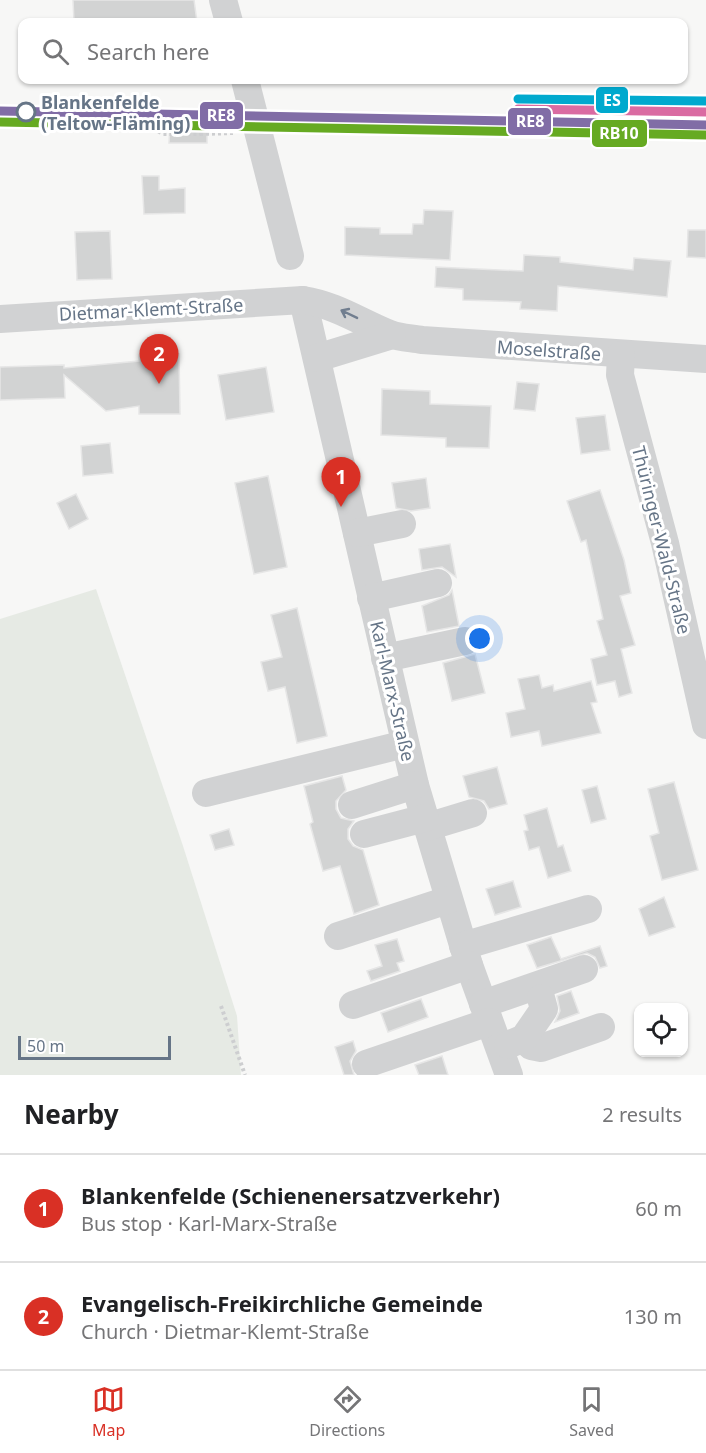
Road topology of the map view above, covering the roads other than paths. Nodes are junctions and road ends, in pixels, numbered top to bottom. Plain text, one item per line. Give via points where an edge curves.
1 (223, 0) edge
2 (228, 18) edge
3 (246, 84) edge
4 (290, 256) dead end
5 (303, 300) junction
6 (0, 319) edge
7 (392, 335) junction
8 (621, 355) junction
9 (317, 358) junction
10 (706, 359) edge
11 (402, 524) dead end
12 (357, 534) junction
13 (438, 583) dead end
14 (371, 598) junction
15 (465, 641) dead end
16 (386, 658) junction
17 (699, 663) edge
18 (706, 725) edge
19 (405, 744) junction
20 (415, 785) junction
21 (206, 793) dead end
22 (352, 805) dead end
23 (473, 813) dead end
24 (426, 822) junction
25 (364, 834) dead end
26 (448, 900) junction
27 (588, 909) dead end
28 (338, 936) dead end
29 (466, 955) junction
30 (584, 969) dead end
31 (541, 999) dead end
32 (353, 1005) dead end
33 (486, 1013) junction
34 (601, 1027) dead end
35 (510, 1054) edge
36 (366, 1064) dead end

1 - 2 street
3 - 4 street
5 - 6 street, Dietmar-Klemt-Straße
7 -> 5 street, Moselstraße via 325,303
5 - 9 street, Karl-Marx-Straße
7 - 8 street, Moselstraße
7 - 9 street, Moselstraße
8 - 10 street, Moselstraße
8 - 17 street, Thüringer-Wald-Straße via 620,375
9 - 12 street, Karl-Marx-Straße
11 - 12 street
12 - 14 street, Karl-Marx-Straße
13 - 14 street
14 - 16 street, Karl-Marx-Straße
15 - 16 street
16 - 19 street, Karl-Marx-Straße
17 - 18 street, Thüringer-Wald-Straße
19 - 20 street, Karl-Marx-Straße
19 - 21 street
20 - 22 street
20 - 24 street, Karl-Marx-Straße
23 - 24 street
24 - 25 street
24 - 26 street, Karl-Marx-Straße
26 - 28 street
26 - 29 street, Karl-Marx-Straße
27 - 29 street
29 - 32 street
29 - 33 street, Karl-Marx-Straße
30 - 33 street
31 - 35 street via 544,1009
33 - 35 street, Karl-Marx-Straße
33 - 36 street
34 - 35 street

